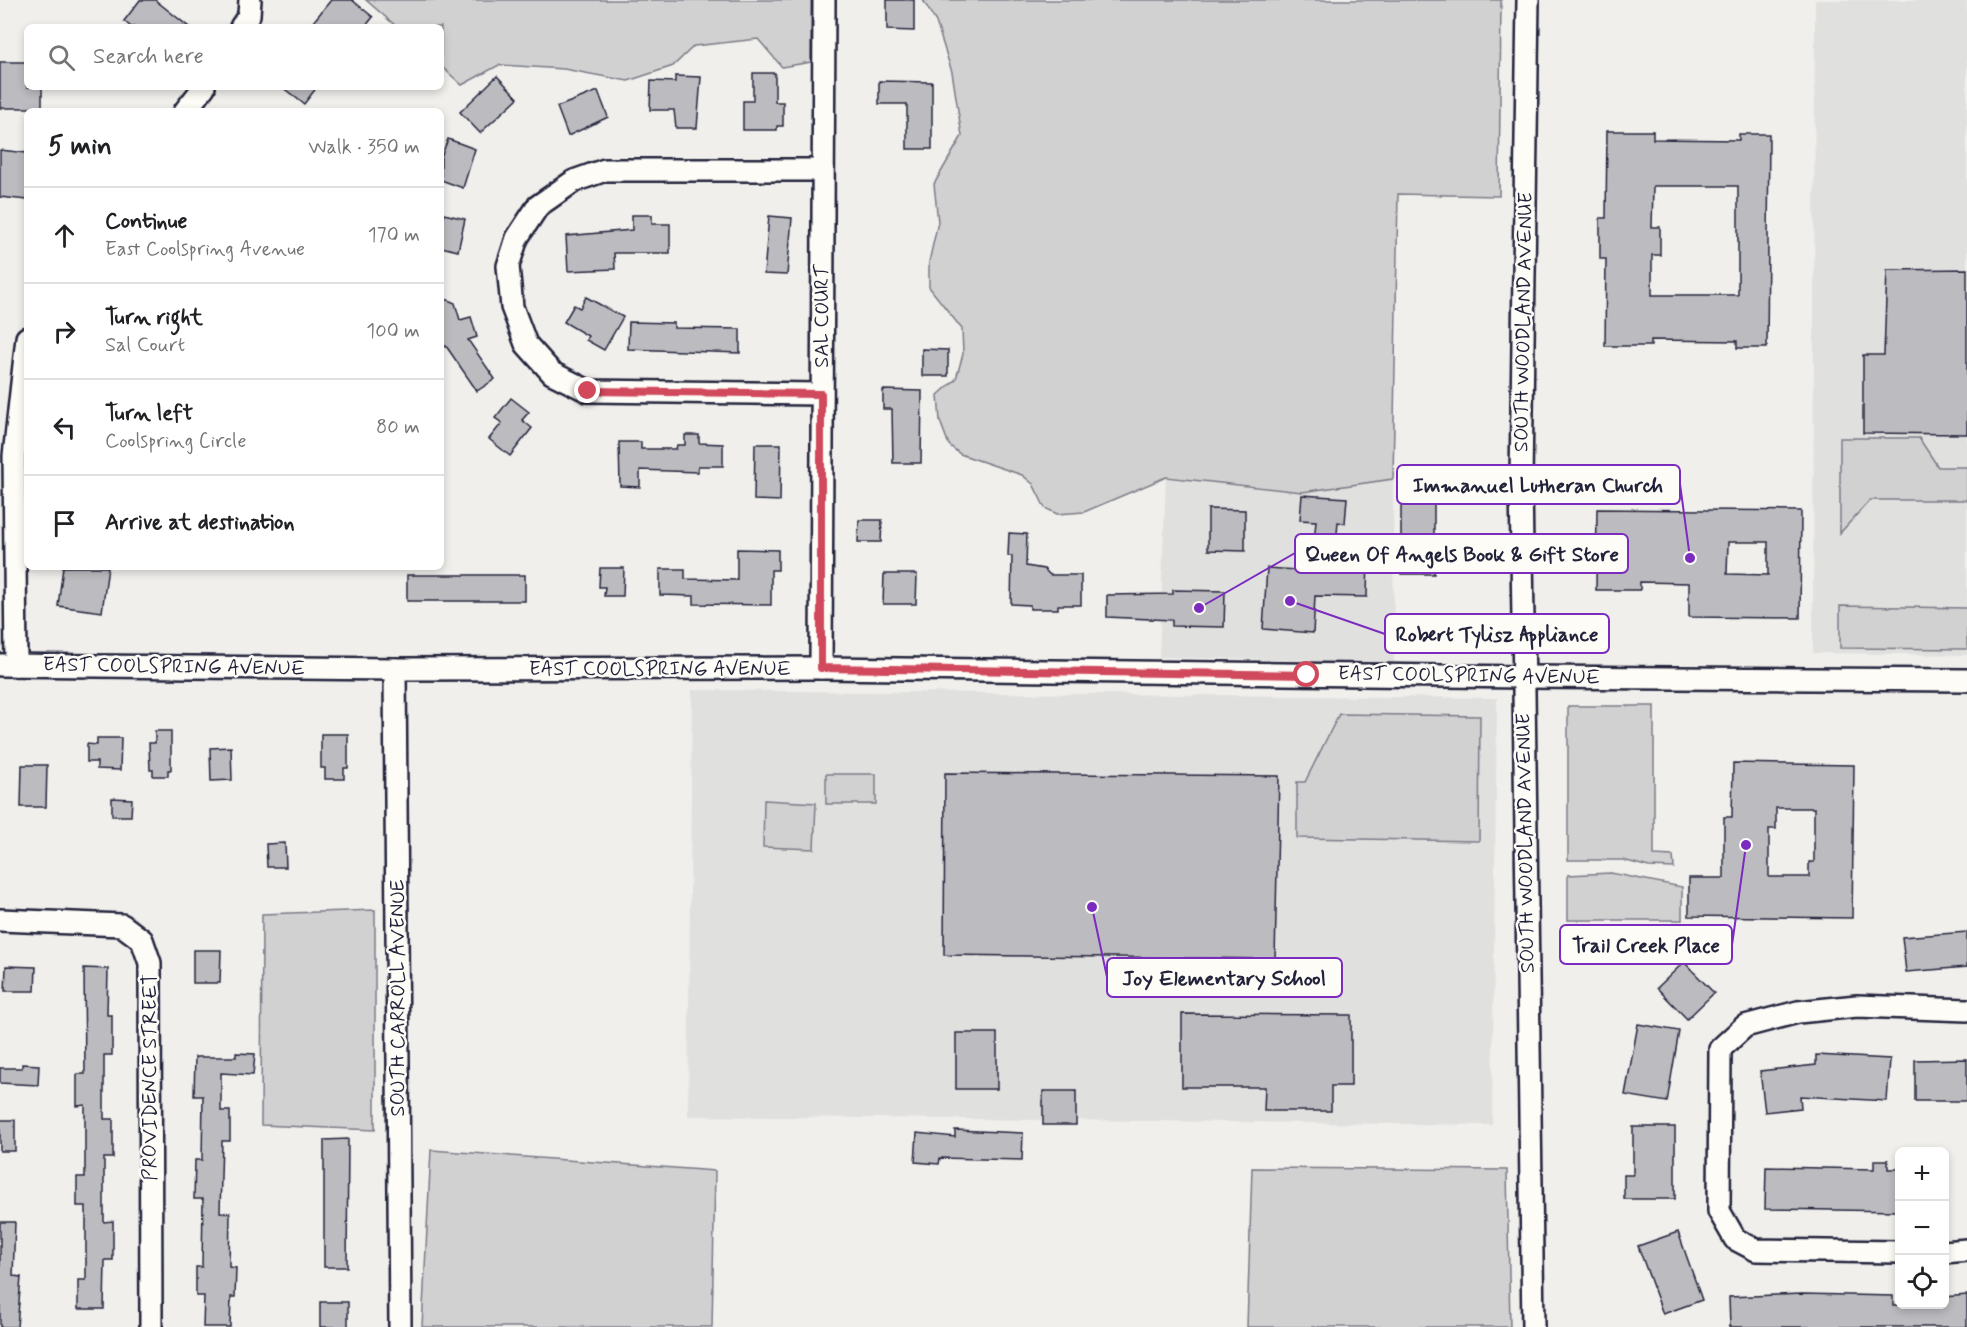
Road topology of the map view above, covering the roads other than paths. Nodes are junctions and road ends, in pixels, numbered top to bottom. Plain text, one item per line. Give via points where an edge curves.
1 (250, 0) edge
2 (824, 0) edge
3 (1528, 0) edge
4 (244, 24) edge
5 (202, 90) edge
6 (187, 108) edge
7 (822, 170) junction
8 (24, 365) edge
9 (821, 394) junction
10 (8, 665) edge
11 (821, 668) junction
12 (395, 669) junction
13 (1524, 677) junction
14 (1967, 680) edge
15 (0, 920) edge
16 (1967, 1010) edge
17 (1967, 1250) edge
18 (1895, 1252) edge
19 (1949, 1252) edge
20 (151, 1327) edge
21 (400, 1327) edge
22 (1533, 1327) edge

1 - 4 street
2 - 7 street, SAL COURT
3 - 13 street, SOUTH WOODLAND AVENUE via 1521,480
5 - 6 street
7 - 9 street, SAL COURT
7 - 9 street via 605,170 574,181 538,206 517,238 508,266 512,307 526,344 552,373 588,391
8 - 10 street via 14,456
9 - 11 street, SAL COURT
10 - 12 street, EAST COOLSPRING AVENUE
11 - 12 street, EAST COOLSPRING AVENUE
11 - 13 street, EAST COOLSPRING AVENUE
12 - 21 street, SOUTH CARROLL AVENUE
13 - 14 street, EAST COOLSPRING AVENUE
13 - 22 street, SOUTH WOODLAND AVENUE
15 - 20 street, PROVIDENCE STREET via 122,925 142,940 150,963
16 - 18 street via 1857,1005 1798,1012 1745,1026 1720,1049 1719,1211 1735,1239 1756,1250
17 - 19 street

